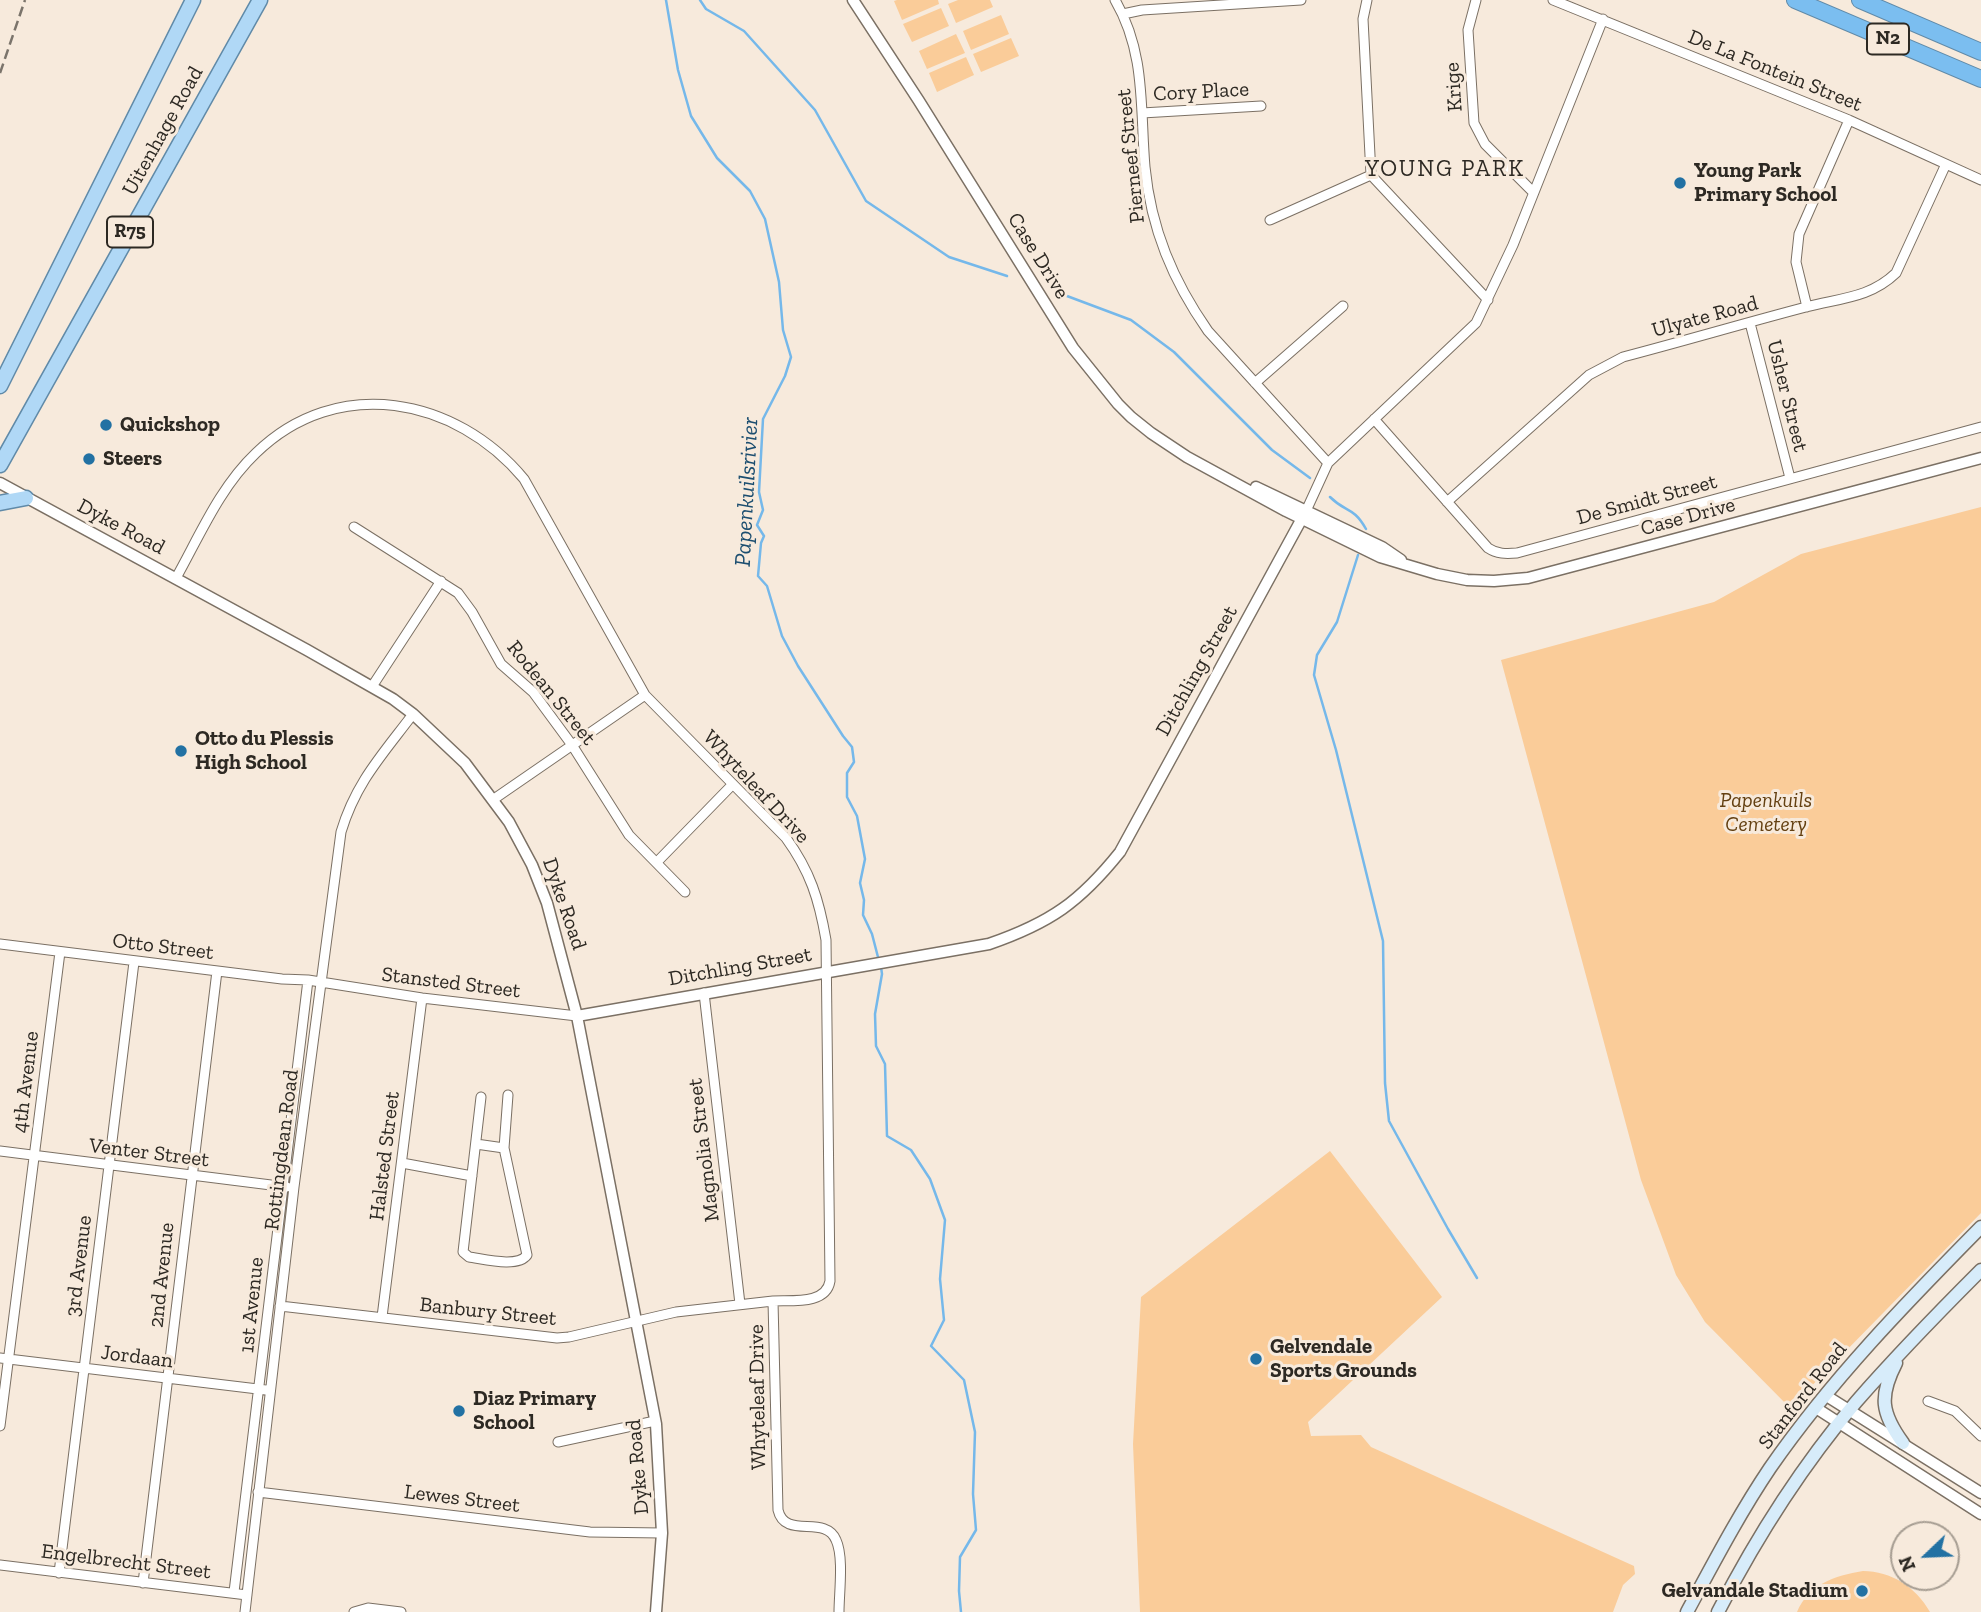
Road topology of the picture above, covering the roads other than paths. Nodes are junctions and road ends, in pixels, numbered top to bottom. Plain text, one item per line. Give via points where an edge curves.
1 (192, 0) edge
2 (260, 0) edge
3 (1115, 0) edge
4 (1301, 0) edge
5 (1367, 0) edge
6 (1476, 0) edge
7 (1553, 0) edge
8 (1795, 0) edge
9 (1860, 0) edge
10 (855, 1) edge
11 (1123, 14) junction
12 (1603, 19) junction
13 (1981, 52) edge
14 (1981, 79) edge
15 (1261, 106) dead end
16 (1142, 113) junction
17 (1849, 120) junction
18 (1946, 164) junction
19 (1371, 175) junction
20 (1981, 180) edge
21 (1533, 192) junction
22 (1270, 220) dead end
23 (1488, 300) junction
24 (1343, 306) dead end
25 (1807, 307) junction
26 (1750, 323) junction
27 (1255, 383) junction
28 (0, 386) edge
29 (1374, 419) junction
30 (1981, 427) edge
31 (1981, 458) edge
32 (1328, 463) junction
33 (0, 465) edge
34 (1790, 478) junction
35 (0, 483) edge
36 (26, 498) junction
37 (1447, 502) junction
38 (0, 503) edge
39 (1304, 515) junction
40 (354, 527) dead end
41 (176, 579) junction
42 (441, 582) junction
43 (373, 685) junction
44 (645, 695) junction
45 (413, 713) junction
46 (572, 745) junction
47 (733, 785) junction
48 (494, 799) junction
49 (657, 862) junction
50 (685, 892) dead end
51 (0, 944) edge
52 (60, 952) junction
53 (134, 962) junction
54 (217, 971) junction
55 (827, 971) junction
56 (308, 980) junction
57 (322, 983) junction
58 (704, 993) junction
59 (422, 998) junction
60 (577, 1016) junction
61 (508, 1095) dead end
62 (481, 1097) dead end
63 (476, 1144) junction
64 (504, 1148) junction
65 (0, 1152) edge
66 (34, 1155) junction
67 (402, 1163) junction
68 (108, 1166) junction
69 (190, 1176) junction
70 (472, 1176) junction
71 (283, 1186) junction
72 (294, 1187) junction
73 (1981, 1227) edge
74 (1981, 1270) edge
75 (773, 1301) junction
76 (740, 1304) junction
77 (280, 1306) junction
78 (383, 1317) junction
79 (635, 1322) junction
80 (1905, 1347) junction
81 (4, 1358) edge
82 (85, 1368) junction
83 (168, 1378) junction
84 (265, 1389) junction
85 (1825, 1395) junction
86 (1928, 1401) dead end
87 (1815, 1408) junction
88 (1849, 1411) junction
89 (655, 1422) junction
90 (1839, 1423) junction
91 (0, 1426) edge
92 (1981, 1436) edge
93 (558, 1442) dead end
94 (1903, 1443) junction
95 (258, 1492) junction
96 (1981, 1493) edge
97 (1981, 1514) edge
98 (662, 1533) junction
99 (0, 1565) edge
100 (59, 1573) junction
101 (143, 1583) junction
102 (234, 1592) junction
103 (247, 1595) junction
104 (245, 1612) edge
105 (354, 1612) edge
106 (401, 1612) edge
107 (656, 1612) edge
108 (839, 1612) edge
109 (1687, 1612) edge
110 (1718, 1612) edge

1 - 28 main road, Uitenhage Road / R75
2 - 33 main road, Uitenhage Road / R75
3 - 11 street, Pierneef Street
4 - 11 street
5 - 19 street via 1363,19
6 - 21 street, Krige via 1468,30 1474,123 1485,144
7 - 12 street, De La Fontein Street
8 - 14 highway, N2
9 - 13 highway, N2
10 - 39 street, Case Drive via 1054,317 1118,404 1187,457
11 - 16 street, Pierneef Street via 1138,56
12 - 17 street, De La Fontein Street
12 - 21 street, Ditchling Street
15 - 16 street, Cory Place
16 - 27 street, Pierneef Street via 1145,167 1158,239 1193,310
17 - 18 street, De La Fontein Street
17 - 25 street via 1799,234 1796,262
18 - 20 street, De La Fontein Street
18 - 25 street, Ulyate Road via 1896,273 1877,289
19 - 22 street
19 - 23 street
21 - 23 street, Ditchling Street
23 - 29 street, Ditchling Street via 1476,323
24 - 27 street
25 - 26 street, Ulyate Road
26 - 34 street, Usher Street
26 - 37 street, Ulyate Road via 1623,358 1596,370
27 - 32 street, Pierneef Street
29 - 32 street, Ditchling Street
29 - 37 street, De Smidt Street
30 - 34 street, De Smidt Street
31 - 39 street, Case Drive via 1544,576 1508,580 1437,574 1380,557
32 - 39 street, Ditchling Street
34 - 37 street, De Smidt Street via 1517,553 1488,548
35 - 36 street, Dyke Road
36 - 38 main road
36 - 41 street, Dyke Road
39 - 55 street, Ditchling Street via 1120,852 1089,889 1054,917 1011,937
40 - 42 street, Rodean Street
41 - 43 street, Dyke Road
41 - 44 street, Whyteleaf Drive via 230,483 255,453 284,430 320,412 344,407 414,409 449,420 482,438 524,479
42 - 43 street
42 - 46 street, Rodean Street via 466,602 501,664 533,692
43 - 45 street, Dyke Road
44 - 46 street
44 - 47 street, Whyteleaf Drive
45 - 48 street, Dyke Road via 465,762
45 - 57 street, Rottingdean Road via 363,780 348,810 339,845
46 - 48 street
46 - 49 street, Rodean Street via 629,835
47 - 49 street
47 - 55 street, Whyteleaf Drive via 786,838 806,871 820,906
48 - 60 street, Dyke Road via 521,844 547,904
49 - 50 street, Rodean Street
51 - 52 street, Otto Street
52 - 53 street, Otto Street
52 - 66 street, 4th Avenue
53 - 54 street, Otto Street
53 - 68 street, 3rd Avenue
54 - 56 street, Otto Street
54 - 69 street, 2nd Avenue
55 - 58 street, Ditchling Street
55 - 75 street, Whyteleaf Drive via 830,1286 817,1298
56 - 57 street, Otto Street
56 - 71 street, 1st Avenue
57 - 59 street, Stansted Street
57 - 72 street, Rottingdean Road
58 - 60 street, Ditchling Street
58 - 76 street, Magnolia Street
59 - 60 street, Stansted Street
59 - 67 street, Halsted Street
60 - 79 street, Dyke Road
61 - 64 street
62 - 63 street
63 - 64 street
63 - 70 street
64 - 70 street via 526,1251 524,1260 517,1263 464,1254
65 - 66 street, Venter Street
66 - 68 street, Venter Street
66 - 81 street, 4th Avenue
67 - 70 street
67 - 78 street, Halsted Street
68 - 69 street, Venter Street
68 - 82 street, 3rd Avenue
69 - 71 street, Venter Street
69 - 83 street, 2nd Avenue
71 - 72 street, Venter Street
71 - 84 street, 1st Avenue
72 - 77 street, Rottingdean Road
73 - 85 main road, Stanford Road
74 - 80 main road
75 - 76 street, Banbury Street
75 - 108 street, Whyteleaf Drive via 779,1516 788,1525 824,1528 833,1535 839,1550
76 - 79 street, Banbury Street
77 - 78 street, Banbury Street
77 - 84 street, Rottingdean Road
78 - 79 street, Banbury Street via 545,1338
79 - 89 street, Dyke Road
80 - 88 main road
80 - 94 main road via 1884,1398 1888,1421
81 - 82 street, Jordaan
81 - 91 street, 4th Avenue
82 - 83 street, Jordaan
82 - 100 street, 3rd Avenue
83 - 84 street, Jordaan
83 - 101 street, 2nd Avenue
84 - 95 street, Rottingdean Road
84 - 102 street, 1st Avenue
85 - 87 main road, Stanford Road
85 - 88 street
86 - 92 street via 1955,1411
87 - 90 street
87 - 109 main road, Stanford Road via 1760,1483
88 - 90 main road
88 - 94 street
89 - 93 street
89 - 98 street, Dyke Road
90 - 97 street
90 - 110 main road via 1756,1542
94 - 96 street
95 - 98 street, Lewes Street via 590,1532
95 - 103 street, Rottingdean Road
98 - 107 street, Dyke Road
99 - 100 street, Engelbrecht Street
100 - 101 street, Engelbrecht Street
101 - 102 street, Engelbrecht Street
102 - 103 street, Engelbrecht Street
103 - 104 street, Rottingdean Road
105 - 106 street via 368,1608

